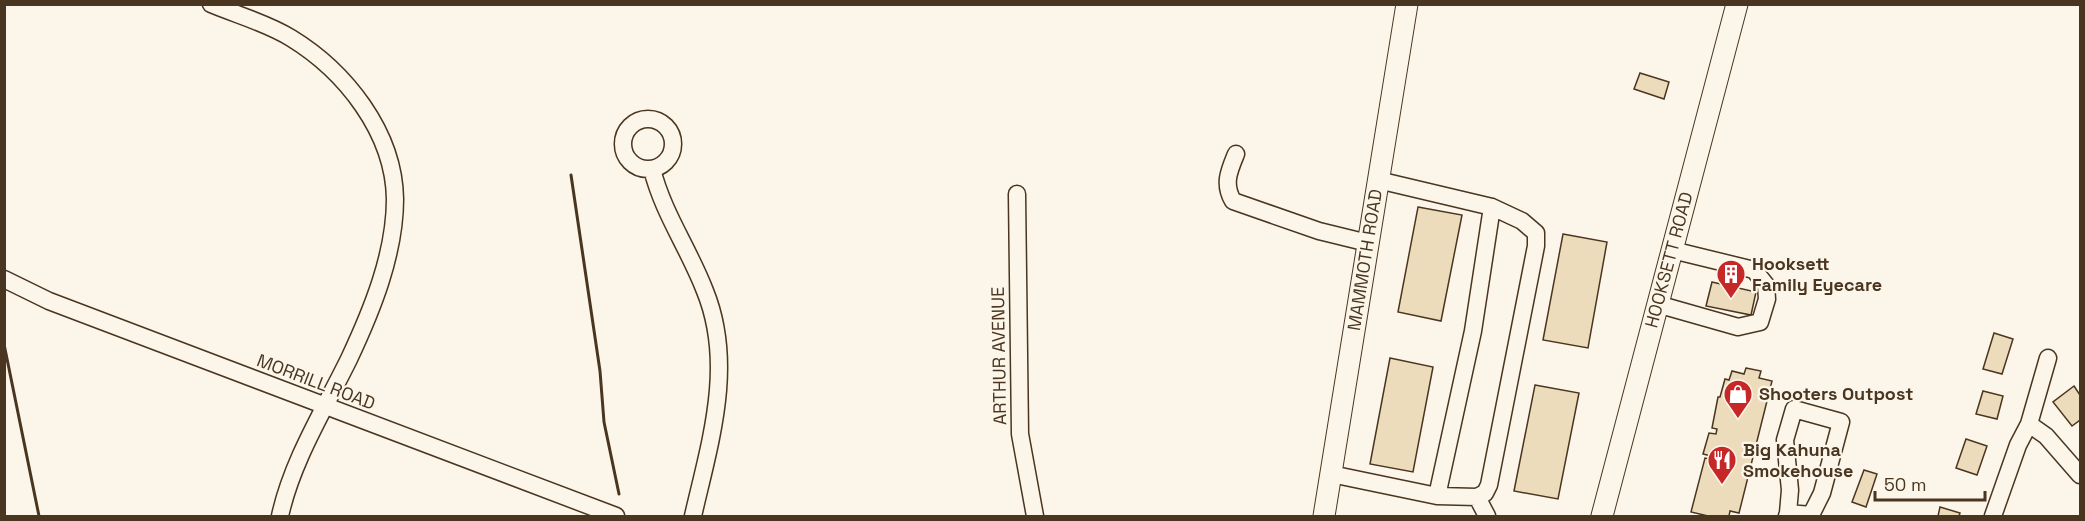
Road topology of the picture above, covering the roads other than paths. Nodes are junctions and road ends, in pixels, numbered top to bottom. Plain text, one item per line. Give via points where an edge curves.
1 (212, 4) edge
2 (1407, 4) edge
3 (1737, 4) edge
4 (1236, 154) dead end
5 (652, 169) dead end
6 (1378, 180) junction
7 (1017, 194) dead end
8 (1492, 207) junction
9 (1368, 243) junction
10 (1671, 250) junction
11 (4, 279) edge
12 (1657, 304) junction
13 (2048, 358) dead end
14 (324, 405) junction
15 (2029, 424) junction
16 (1331, 474) junction
17 (2080, 475) edge
18 (1437, 496) junction
19 (1477, 497) junction
20 (1787, 515) edge
21 (280, 516) edge
22 (616, 516) edge
23 (693, 516) edge
24 (1035, 516) edge
25 (1324, 516) edge
26 (1487, 516) edge
27 (1602, 516) edge
28 (1993, 516) edge

1 - 14 street via 288,36 341,77 378,133 389,164 395,197 393,231 385,264 349,358
2 - 6 main road, MAMMOTH ROAD
3 - 10 main road, HOOKSETT ROAD
4 - 9 street via 1227,182 1233,201 1319,231
5 - 23 street via 664,209 705,291 721,356 711,439
6 - 8 street
6 - 9 main road, MAMMOTH ROAD
7 - 24 street, ARTHUR AVENUE via 1020,434
8 - 18 street via 1473,331
8 - 19 street via 1522,221 1536,233 1536,246 1489,485
9 - 16 main road, MAMMOTH ROAD
10 - 12 main road, HOOKSETT ROAD
10 - 12 street via 1754,270 1766,285 1767,299 1760,322 1738,327
11 - 14 street, MORRILL ROAD via 49,301
12 - 27 main road, HOOKSETT ROAD
13 - 15 street
14 - 21 street
14 - 22 street, MORRILL ROAD
15 - 17 street via 2046,436
15 - 28 street
16 - 18 street
16 - 25 main road, MAMMOTH ROAD
18 - 19 street
19 - 26 street
20 - 20 street via 1790,490 1785,440 1794,409 1841,422 1822,494 1811,515

